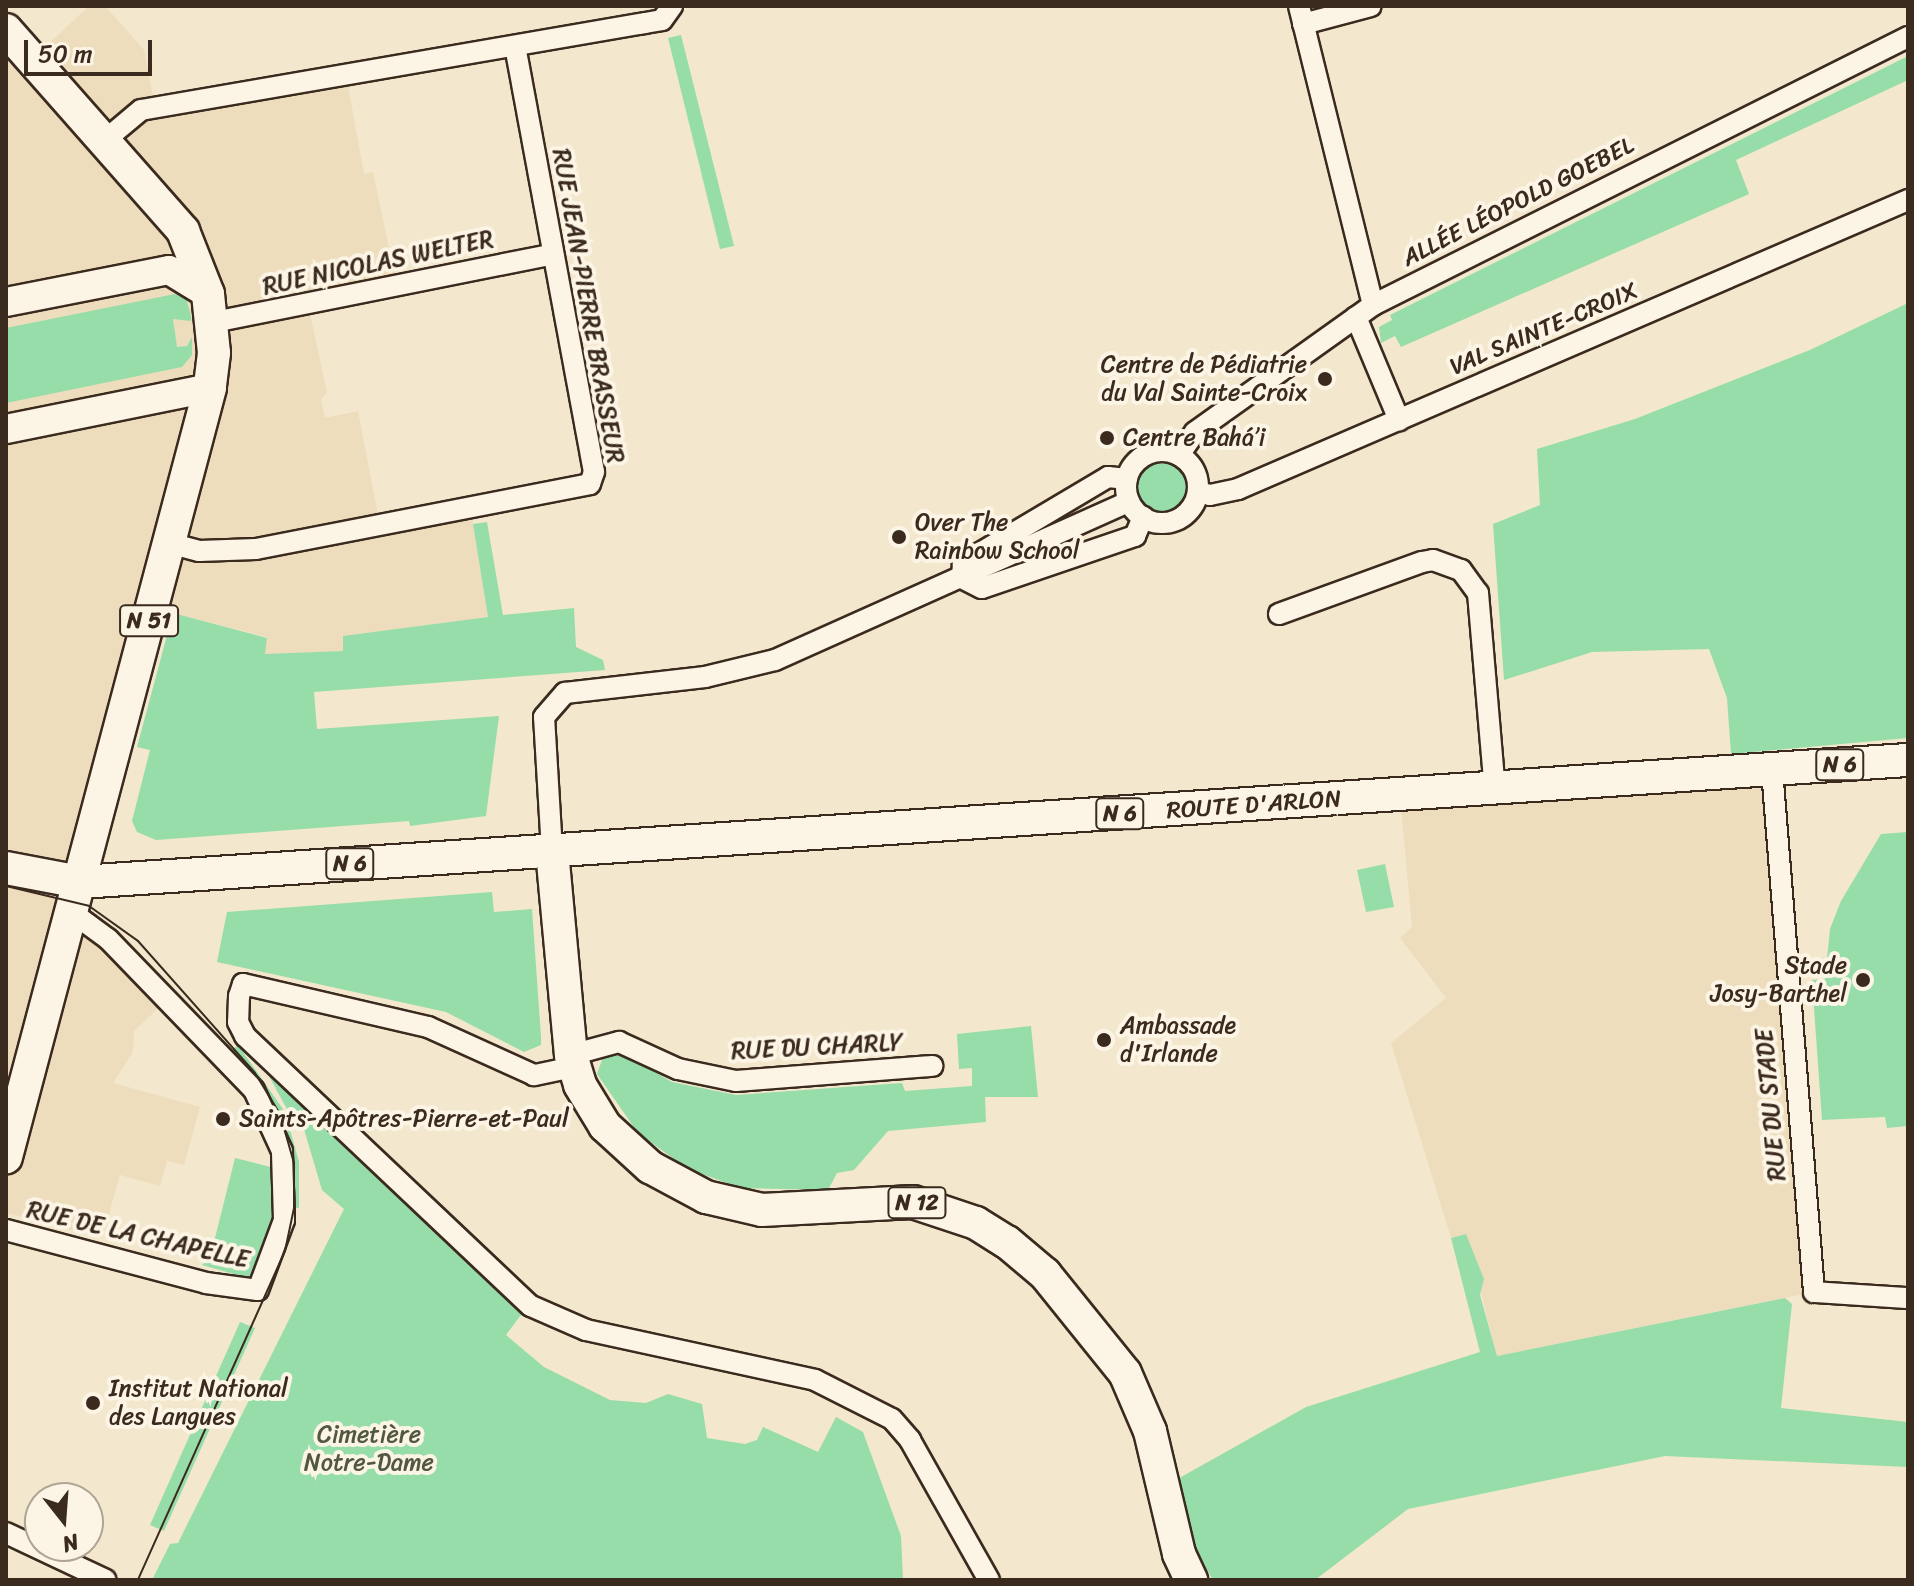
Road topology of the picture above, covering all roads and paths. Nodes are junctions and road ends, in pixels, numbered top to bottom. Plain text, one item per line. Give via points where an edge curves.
1 (1371, 6) edge
2 (670, 10) edge
3 (1301, 15) edge
4 (6, 30) edge
5 (1908, 37) edge
6 (515, 46) junction
7 (104, 141) junction
8 (1908, 200) edge
9 (553, 254) junction
10 (6, 302) edge
11 (211, 308) junction
12 (1364, 311) junction
13 (210, 388) junction
14 (1399, 420) junction
15 (6, 429) edge
16 (1179, 455) junction
17 (1127, 479) junction
18 (1198, 492) junction
19 (1136, 510) junction
20 (169, 543) junction
21 (962, 578) junction
22 (1279, 614) dead end
23 (1908, 760) edge
24 (1772, 770) junction
25 (1495, 790) junction
26 (552, 851) junction
27 (6, 868) edge
28 (75, 897) junction
29 (572, 1061) junction
30 (932, 1066) dead end
31 (6, 1157) edge
32 (9, 1231) edge
33 (1908, 1298) edge
34 (6, 1533) edge
35 (106, 1580) edge
36 (989, 1580) edge
37 (1191, 1580) edge

1 - 3 street
2 - 6 street
3 - 12 street
4 - 7 main road, N 51
5 - 12 street, ALLÉE LÉOPOLD GOEBEL
6 - 7 street via 141,110
6 - 9 street, RUE JEAN-PIERRE BRASSEUR
7 - 11 main road, N 51 via 183,231
8 - 14 street, VAL SAINTE-CROIX
9 - 11 street, RUE NICOLAS WELTER
9 - 20 street, RUE JEAN-PIERRE BRASSEUR via 594,472 590,484 256,549 199,551
10 - 11 main road via 169,270
11 - 13 main road, N 51
12 - 14 street
12 - 16 street, ALLÉE LÉOPOLD GOEBEL via 1195,432
13 - 15 main road
13 - 20 main road, N 51
14 - 18 street, VAL SAINTE-CROIX via 1226,494
16 - 17 street via 1153,452 1132,467
16 - 18 street via 1194,471
17 - 19 street
17 - 21 street via 1108,477 963,563
18 - 19 street via 1183,516 1170,522
19 - 21 street
19 - 21 street via 1135,536 982,588
20 - 28 main road, N 51
21 - 26 street via 764,663 705,677 580,688 558,697 544,717
22 - 25 street via 1422,562 1433,560 1461,570 1478,593
23 - 24 main road, ROUTE D'ARLON / N 6
24 - 25 main road, ROUTE D'ARLON / N 6
24 - 33 street, RUE DU STADE via 1814,1292
25 - 26 main road, ROUTE D'ARLON / N 6
26 - 28 main road, N 6
26 - 29 main road, N 12
27 - 28 main road, N 6 via 42,875
28 - 31 main road, N 51
28 - 32 street, RUE DE LA CHAPELLE via 108,939 254,1090 282,1151 286,1203 280,1237 258,1290 206,1283
29 - 30 street, RUE DU CHARLY via 619,1042 678,1069 736,1081
29 - 36 street, RUE DU CHARLY via 548,1074 522,1073 428,1027 243,984 237,1013 245,1036 531,1306 586,1330 815,1380 892,1419 910,1440
29 - 37 main road, N 12 via 605,1126 678,1185 738,1206 795,1211 890,1200 938,1208 976,1223 1045,1274 1125,1373 1150,1431 1179,1554
34 - 35 street

